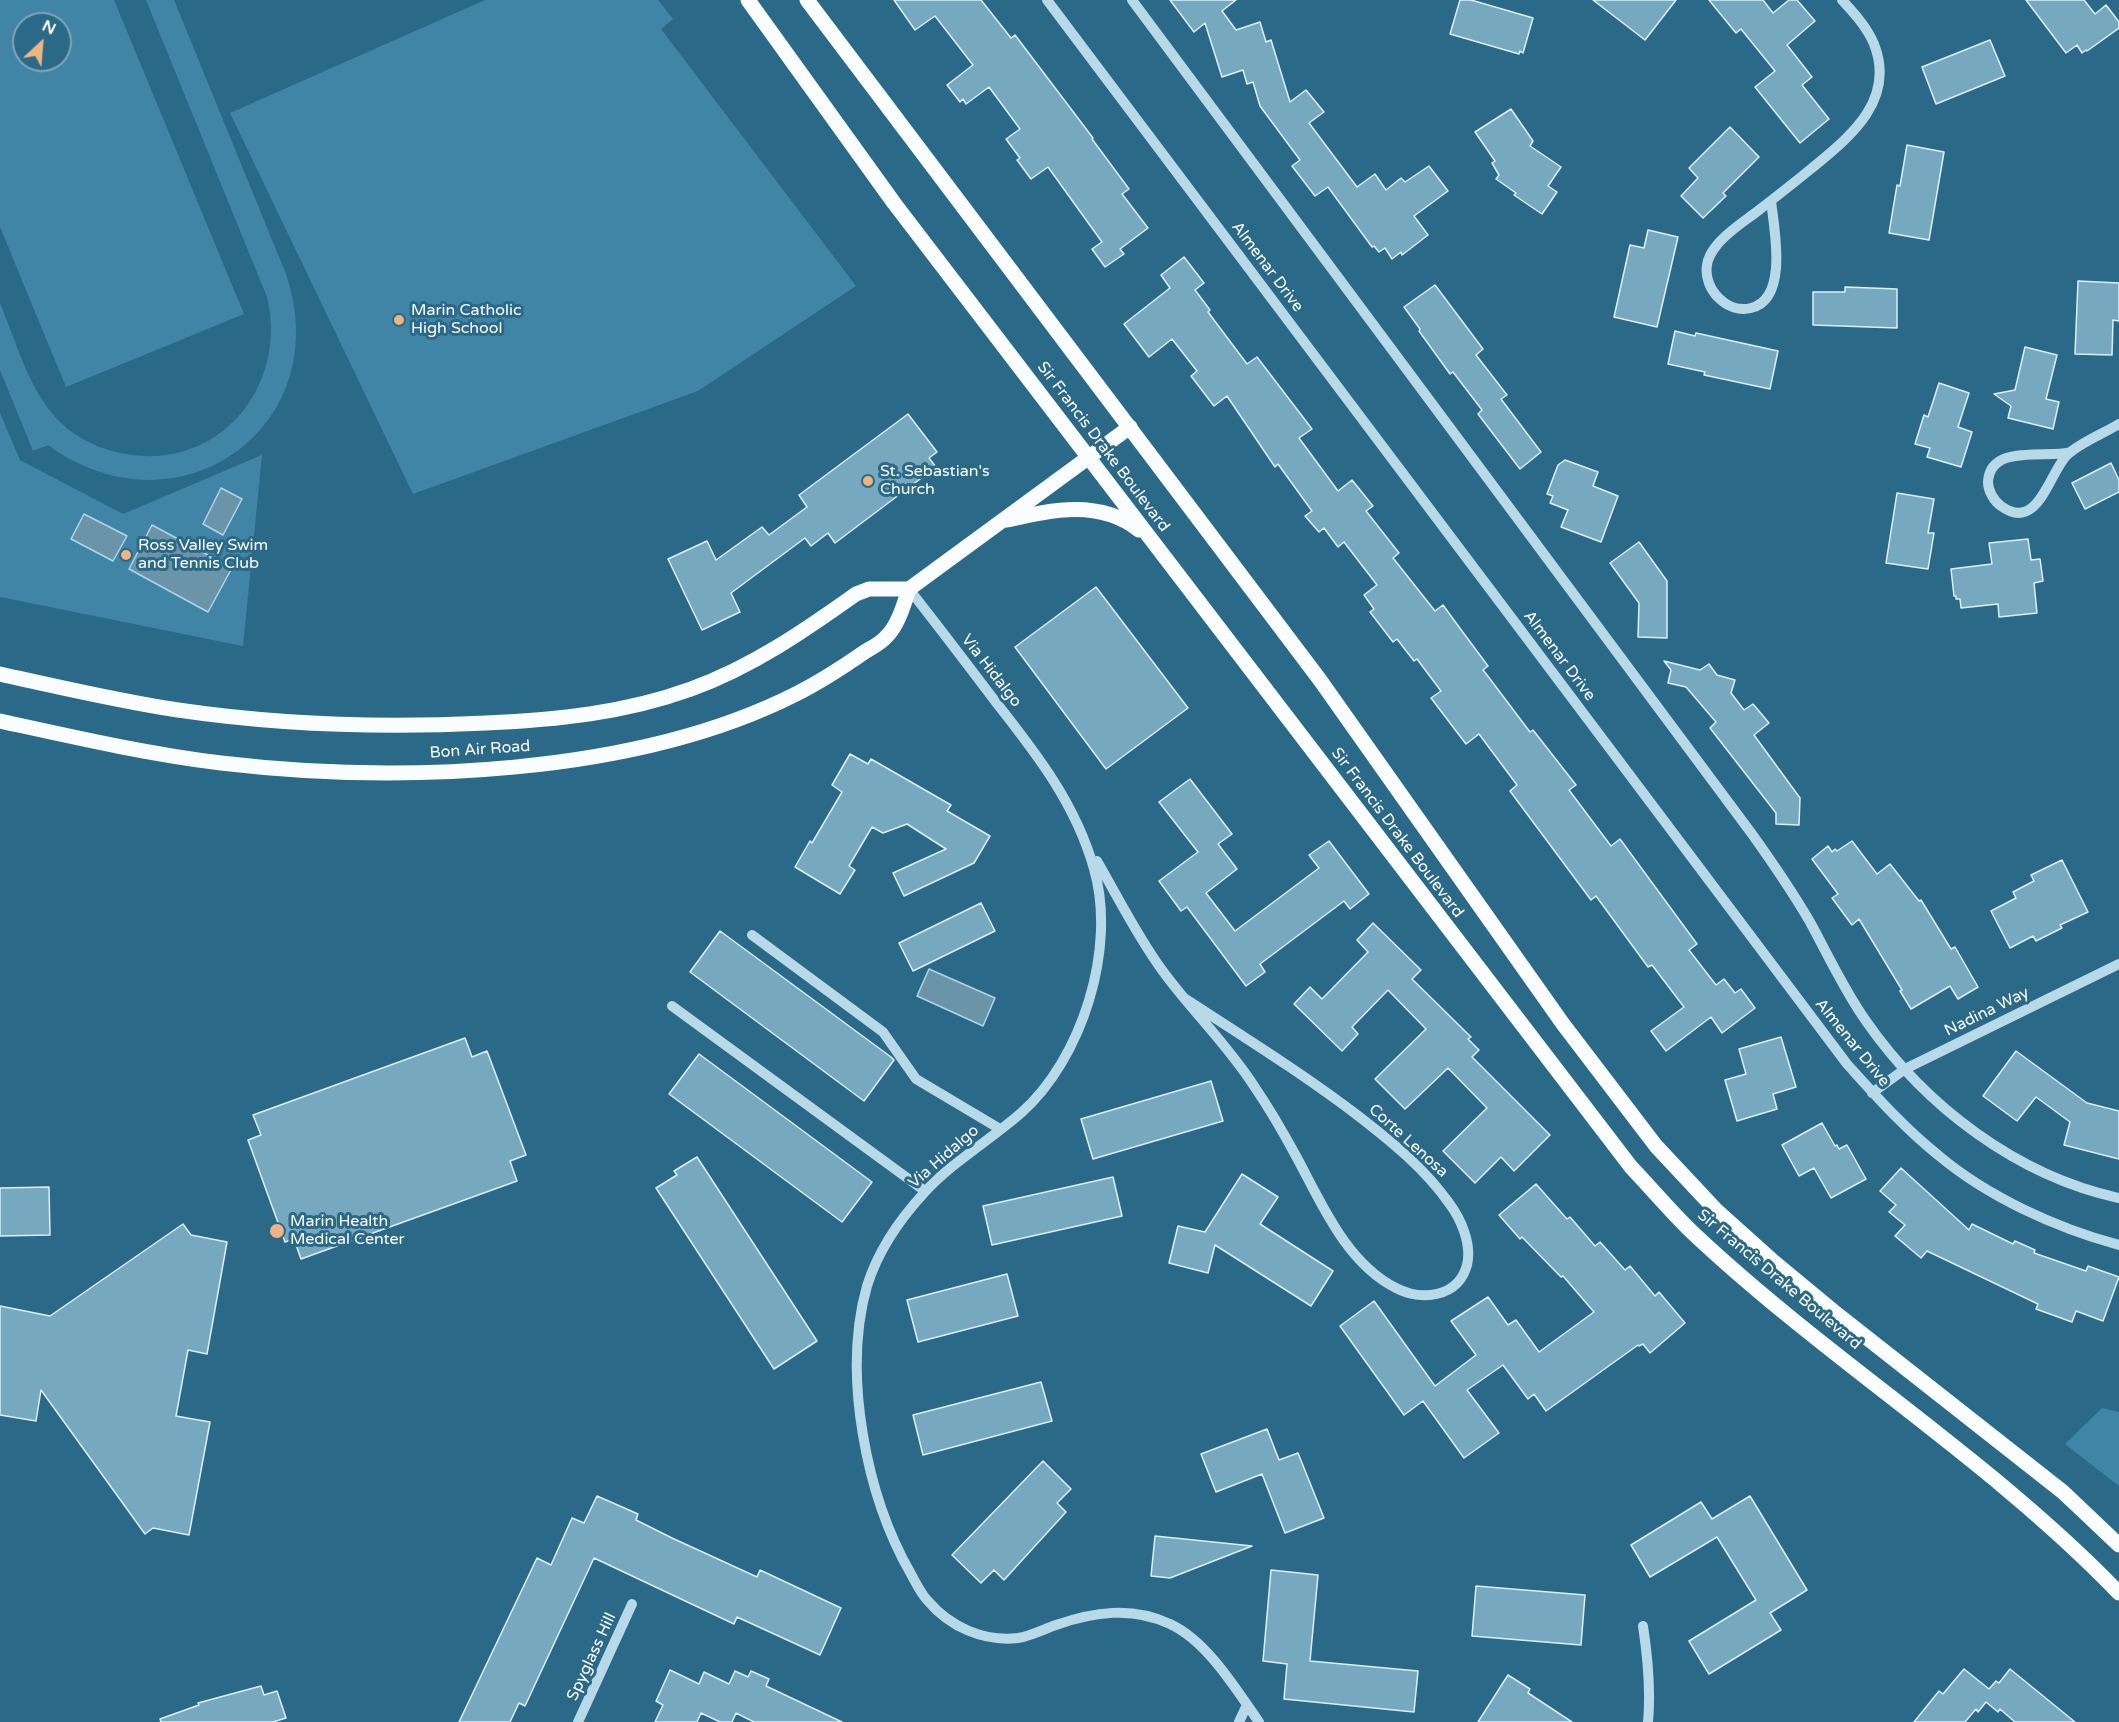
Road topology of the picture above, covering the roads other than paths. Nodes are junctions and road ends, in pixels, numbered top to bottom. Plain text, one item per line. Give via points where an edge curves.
1 (748, 0) edge
2 (807, 0) edge
3 (1047, 0) edge
4 (1132, 0) edge
5 (1842, 0) edge
6 (1771, 201) junction
7 (2119, 424) edge
8 (1130, 427) junction
9 (2071, 452) junction
10 (1088, 458) junction
11 (1001, 521) junction
12 (1149, 538) junction
13 (909, 589) junction
14 (0, 674) edge
15 (0, 722) edge
16 (1084, 840) junction
17 (752, 935) dead end
18 (2119, 964) edge
19 (1184, 998) junction
20 (672, 1006) dead end
21 (1905, 1069) junction
22 (1872, 1093) junction
23 (1000, 1129) junction
24 (925, 1191) junction
25 (2119, 1198) edge
26 (2119, 1245) edge
27 (2119, 1545) edge
28 (2119, 1593) edge
29 (632, 1604) dead end
30 (1644, 1626) dead end
31 (1247, 1705) junction
32 (578, 1722) edge
33 (1239, 1722) edge
34 (1259, 1722) edge
35 (1648, 1722) edge

1 - 10 main road, Sir Francis Drake Boulevard via 894,203
2 - 8 main road, Sir Francis Drake Boulevard
3 - 22 street, Almenar Drive via 1832,1045
4 - 21 street, Almenar Drive via 1757,840 1865,1020
5 - 6 street via 1867,30 1877,53 1879,77 1874,99 1851,135
6 - 6 street via 1777,254 1774,281 1762,304 1751,309 1733,308 1709,284 1709,256 1726,235
7 - 9 street
8 - 10 main road
8 - 27 main road, Sir Francis Drake Boulevard via 1320,680 1563,1024 1656,1146 1715,1209 1774,1262 2063,1492
9 - 9 street via 2023,454 2004,460 1988,481 1993,498 1998,505 2015,512 2033,507
10 - 11 main road
10 - 12 main road, Sir Francis Drake Boulevard
11 - 12 main road via 1050,510 1090,508 1120,518
11 - 13 main road
12 - 28 main road, Sir Francis Drake Boulevard via 1631,1167 1692,1232 1753,1286 1983,1470
13 - 14 main road, Bon Air Road via 869,589 856,594 772,651 694,688 638,705 551,719 417,725 283,722 179,710
13 - 15 main road, Bon Air Road via 887,637 793,696 701,732 576,759 433,772 261,767 171,755
13 - 16 street, Via Hidalgo via 1047,768
16 - 19 street, Corte Lenosa via 1142,940
16 - 23 street, Via Hidalgo via 1096,873 1101,915 1099,955 1090,998 1076,1038 1052,1079
17 - 23 street via 883,1032 916,1079
18 - 21 street, Nadina Way
19 - 19 street, Corte Lenosa via 1253,1084 1328,1214 1366,1267 1399,1290 1422,1297 1455,1285 1467,1266 1463,1228 1429,1177 1341,1103
20 - 24 street
21 - 22 street, Nadina Way
21 - 25 street, Almenar Drive via 1954,1117 1994,1145 2064,1181
22 - 26 street, Almenar Drive via 1939,1156 1988,1189 2059,1225
23 - 24 street, Via Hidalgo
24 - 31 street, Via Hidalgo via 882,1249 867,1286 856,1369 860,1422 873,1480 909,1570 927,1601 955,1625 988,1638 1021,1638 1087,1615 1143,1615 1172,1625 1197,1644
29 - 32 street, Spyglass Hill
30 - 35 street via 1649,1664
31 - 33 street
31 - 34 street, Via Hidalgo

